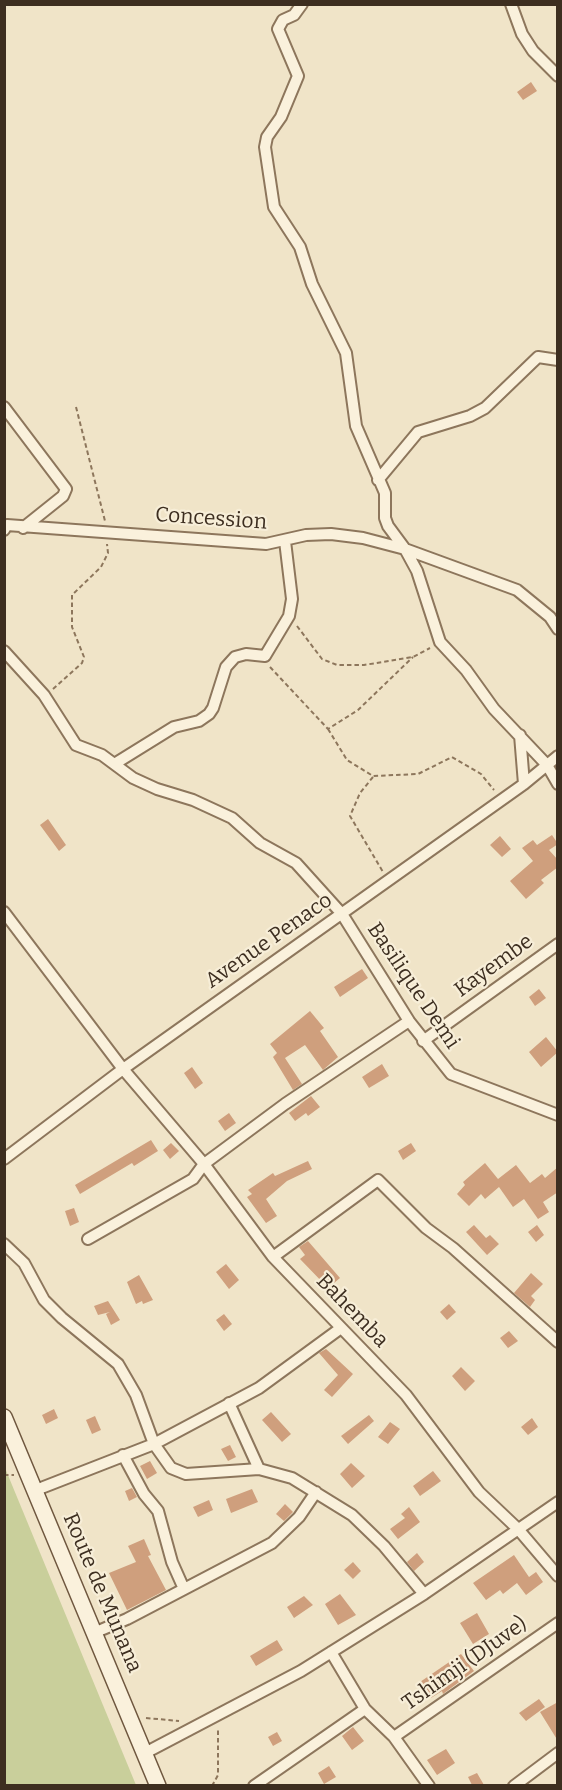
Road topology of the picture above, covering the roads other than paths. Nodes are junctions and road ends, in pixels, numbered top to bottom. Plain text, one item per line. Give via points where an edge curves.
1 (302, 4) edge
2 (511, 4) edge
3 (558, 76) edge
4 (558, 360) edge
5 (4, 407) edge
6 (378, 480) junction
7 (5, 526) edge
8 (23, 528) junction
9 (285, 542) junction
10 (405, 549) junction
11 (554, 618) edge
12 (558, 629) edge
13 (4, 651) edge
14 (520, 734) junction
15 (558, 756) edge
16 (116, 763) junction
17 (547, 765) junction
18 (524, 784) junction
19 (558, 784) edge
20 (4, 912) edge
21 (342, 914) junction
22 (558, 944) edge
23 (409, 1022) junction
24 (423, 1041) junction
25 (123, 1069) junction
26 (558, 1115) edge
27 (4, 1160) edge
28 (204, 1164) junction
29 (88, 1239) dead end
30 (4, 1244) edge
31 (273, 1257) junction
32 (341, 1328) junction
33 (558, 1342) edge
34 (229, 1403) junction
35 (4, 1417) edge
36 (154, 1444) junction
37 (123, 1455) junction
38 (259, 1469) junction
39 (36, 1490) junction
40 (316, 1492) junction
41 (558, 1502) edge
42 (518, 1529) junction
43 (558, 1576) edge
44 (184, 1589) junction
45 (424, 1594) junction
46 (558, 1623) edge
47 (96, 1632) junction
48 (331, 1652) junction
49 (365, 1709) junction
50 (394, 1737) junction
51 (145, 1753) junction
52 (558, 1753) edge
53 (158, 1785) edge
54 (254, 1785) edge
55 (429, 1785) edge
56 (514, 1785) edge

1 - 6 street via 278,29 298,76 265,147 274,207 300,248 309,278 346,353 357,426
2 - 3 street via 533,51
4 - 6 street via 538,357 485,408 418,432
5 - 8 street via 66,489 63,496
6 - 10 street via 385,494 388,526
7 - 8 street, Concession
8 - 9 street, Concession via 266,544
9 - 10 street, Concession via 306,535 331,534
9 - 16 street via 292,599 289,616 264,656 235,657 226,667 209,714 199,721 174,727
10 - 11 street, Concession via 517,590
10 - 14 street via 417,571 440,642 494,709
11 - 12 street, Concession
13 - 16 street, Basilique Demi via 45,695 76,745
14 - 17 street
14 - 18 street
15 - 17 street, Avenue Penaco
16 - 21 street, Basilique Demi via 141,782 232,818 260,843 296,863
17 - 18 street, Avenue Penaco
17 - 19 street
18 - 21 street, Avenue Penaco
20 - 25 street, Bahemba
21 - 23 street, Basilique Demi
21 - 25 street, Avenue Penaco
22 - 24 street, Kayembe
23 - 24 street, Basilique Demi
23 - 28 street via 285,1104
24 - 26 street, Basilique Demi via 451,1074
25 - 27 street, Avenue Penaco
25 - 28 street, Bahemba
28 - 29 street via 193,1179
28 - 31 street, Bahemba
30 - 36 street via 24,1263 44,1300 118,1364 136,1395
31 - 32 street, Bahemba
31 - 33 street via 378,1180
32 - 34 street via 259,1388
32 - 42 street, Bahemba via 406,1395 479,1492
34 - 36 street
34 - 38 street
35 - 39 main road, Route de Munana
36 - 37 street
36 - 38 street via 178,1472 207,1474
37 - 39 street
37 - 44 street via 158,1511
38 - 40 street via 292,1478
39 - 47 main road, Route de Munana
40 - 44 street via 299,1517 272,1543
40 - 45 street via 352,1515 384,1545
41 - 42 street
42 - 43 street, Bahemba
42 - 45 street
44 - 47 street
45 - 48 street
46 - 50 street, Tshimji (DJuve)
47 - 51 main road, Route de Munana
48 - 49 street
48 - 51 street via 218,1717
49 - 50 street
49 - 54 street
50 - 55 street
51 - 53 main road, Route de Munana
52 - 56 street

